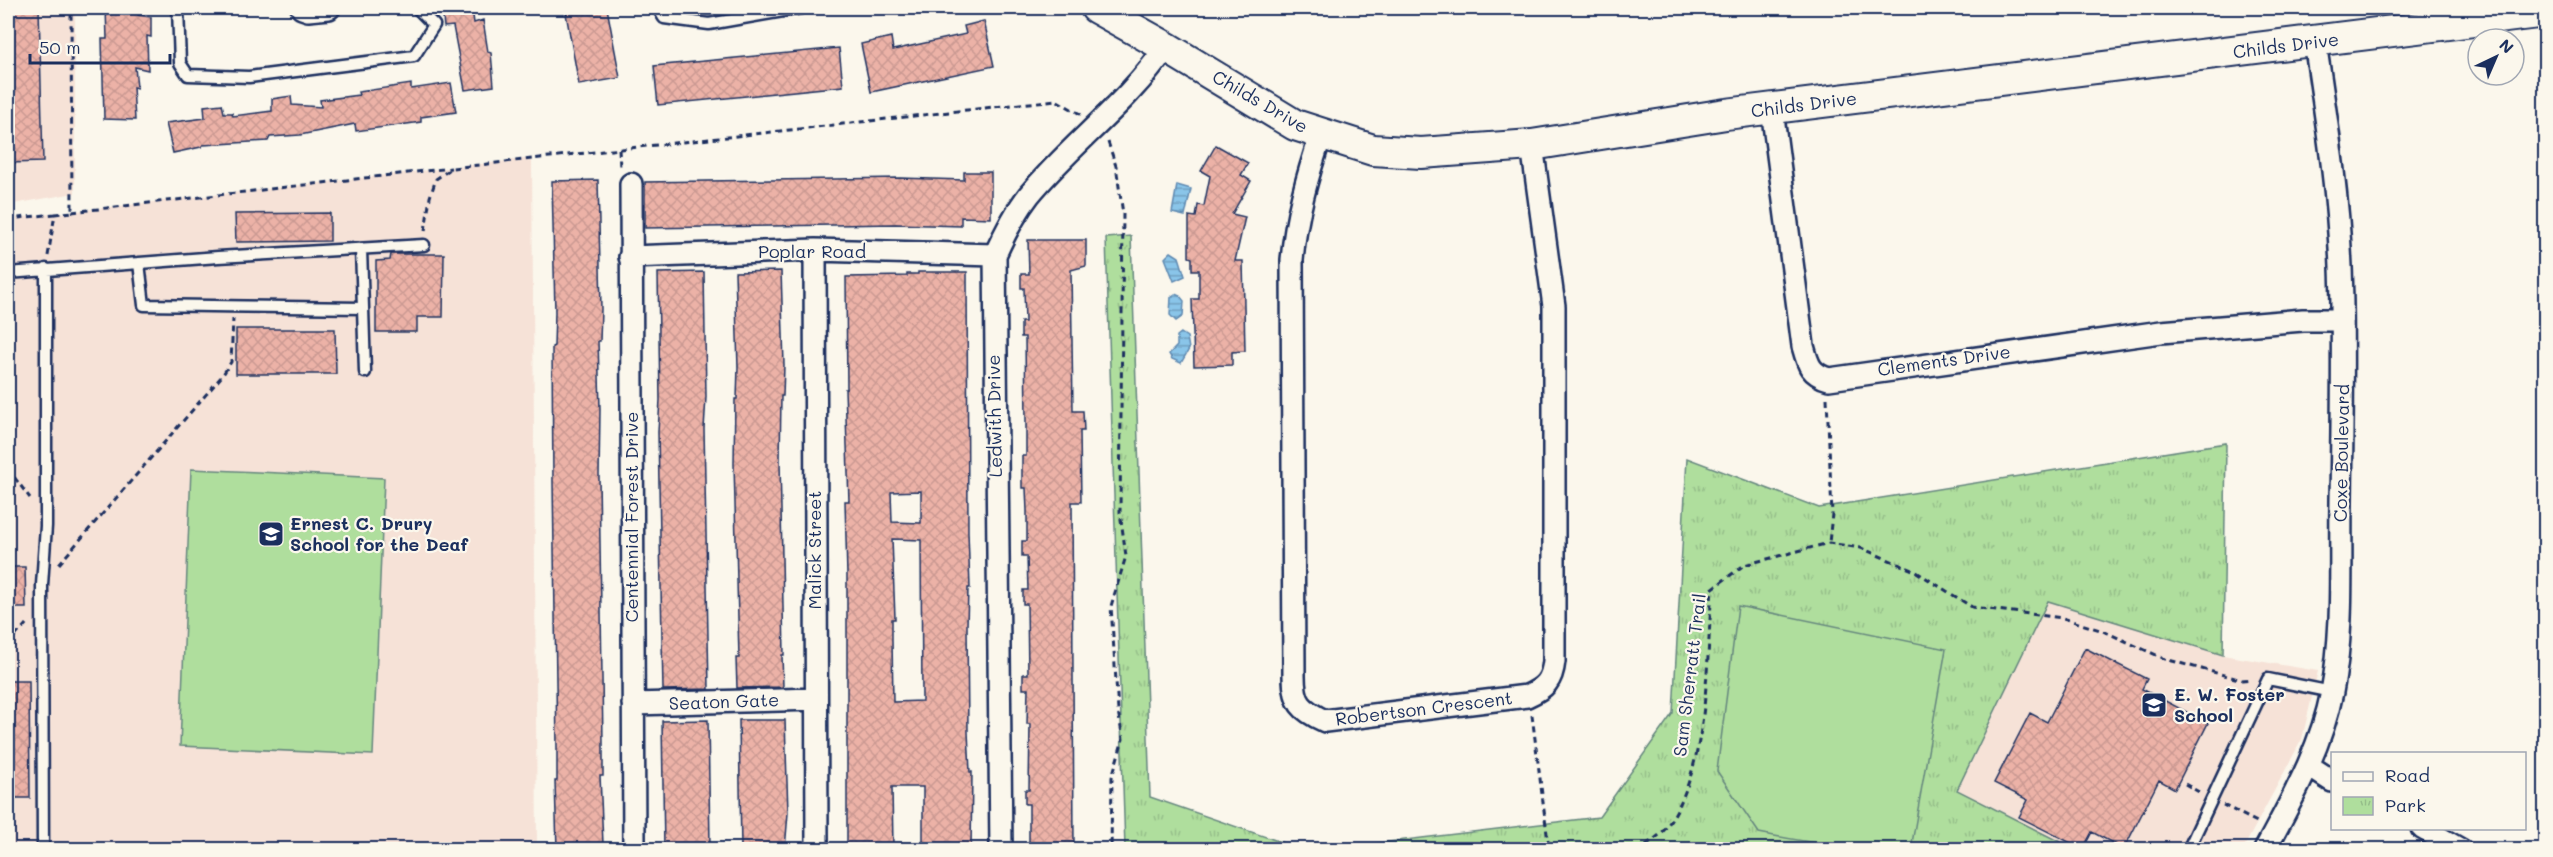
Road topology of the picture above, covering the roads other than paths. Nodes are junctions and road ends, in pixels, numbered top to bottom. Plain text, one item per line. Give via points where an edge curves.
1 (178, 8) edge
2 (302, 8) edge
3 (329, 8) edge
4 (417, 8) edge
5 (658, 8) edge
6 (801, 8) edge
7 (1096, 8) edge
8 (2546, 12) edge
9 (2315, 42) junction
10 (1166, 46) junction
11 (1772, 109) junction
12 (1321, 135) junction
13 (1532, 145) junction
14 (631, 184) dead end
15 (424, 245) road end
16 (361, 249) junction
17 (815, 250) junction
18 (994, 255) junction
19 (630, 257) junction
20 (139, 263) junction
21 (46, 269) junction
22 (8, 273) edge
23 (363, 308) junction
24 (2342, 320) junction
25 (365, 372) dead end
26 (2332, 692) junction
27 (815, 699) junction
28 (633, 704) junction
29 (2309, 766) junction
30 (2331, 780) edge
31 (2426, 830) edge
32 (2270, 840) edge
33 (44, 849) edge
34 (634, 849) edge
35 (817, 849) edge
36 (1001, 849) edge
37 (2188, 849) edge
38 (2461, 849) edge

1 - 4 lane via 180,63 188,75 249,77 414,56 434,25
2 - 3 street
5 - 6 lane via 664,18 709,24
7 - 10 street, Childs Drive
8 - 9 street, Childs Drive
9 - 11 street, Childs Drive
9 - 24 street, Coxe Boulevard via 2336,206
10 - 12 street, Childs Drive via 1295,125
10 - 18 street via 1149,73 1027,198
11 - 13 street, Childs Drive
11 - 24 street, Clements Drive via 1803,346 1809,368 1817,376 1829,379 2162,332
12 - 13 street, Childs Drive via 1373,150 1422,153
12 - 13 street, Robertson Crescent via 1296,220 1292,260 1294,676 1298,702 1309,714 1325,721 1527,696 1547,684 1552,675 1554,306
14 - 19 street, Centennial Forest Drive
15 - 16 lane
16 - 20 lane
16 - 23 lane
17 - 18 street, Poplar Road
17 - 19 street, Poplar Road
17 - 27 street, Malick Street
18 - 36 street, Ledwith Drive
19 - 28 street, Centennial Forest Drive
20 - 21 lane
20 - 23 lane via 144,305
21 - 22 lane
21 - 33 lane
23 - 25 lane
24 - 26 street, Coxe Boulevard via 2339,619
26 - 29 street, Coxe Boulevard
26 - 37 lane via 2268,679
27 - 28 street, Seaton Gate
27 - 35 street, Malick Street
28 - 34 street, Centennial Forest Drive
29 - 30 street
29 - 32 street, Coxe Boulevard
31 - 38 street

